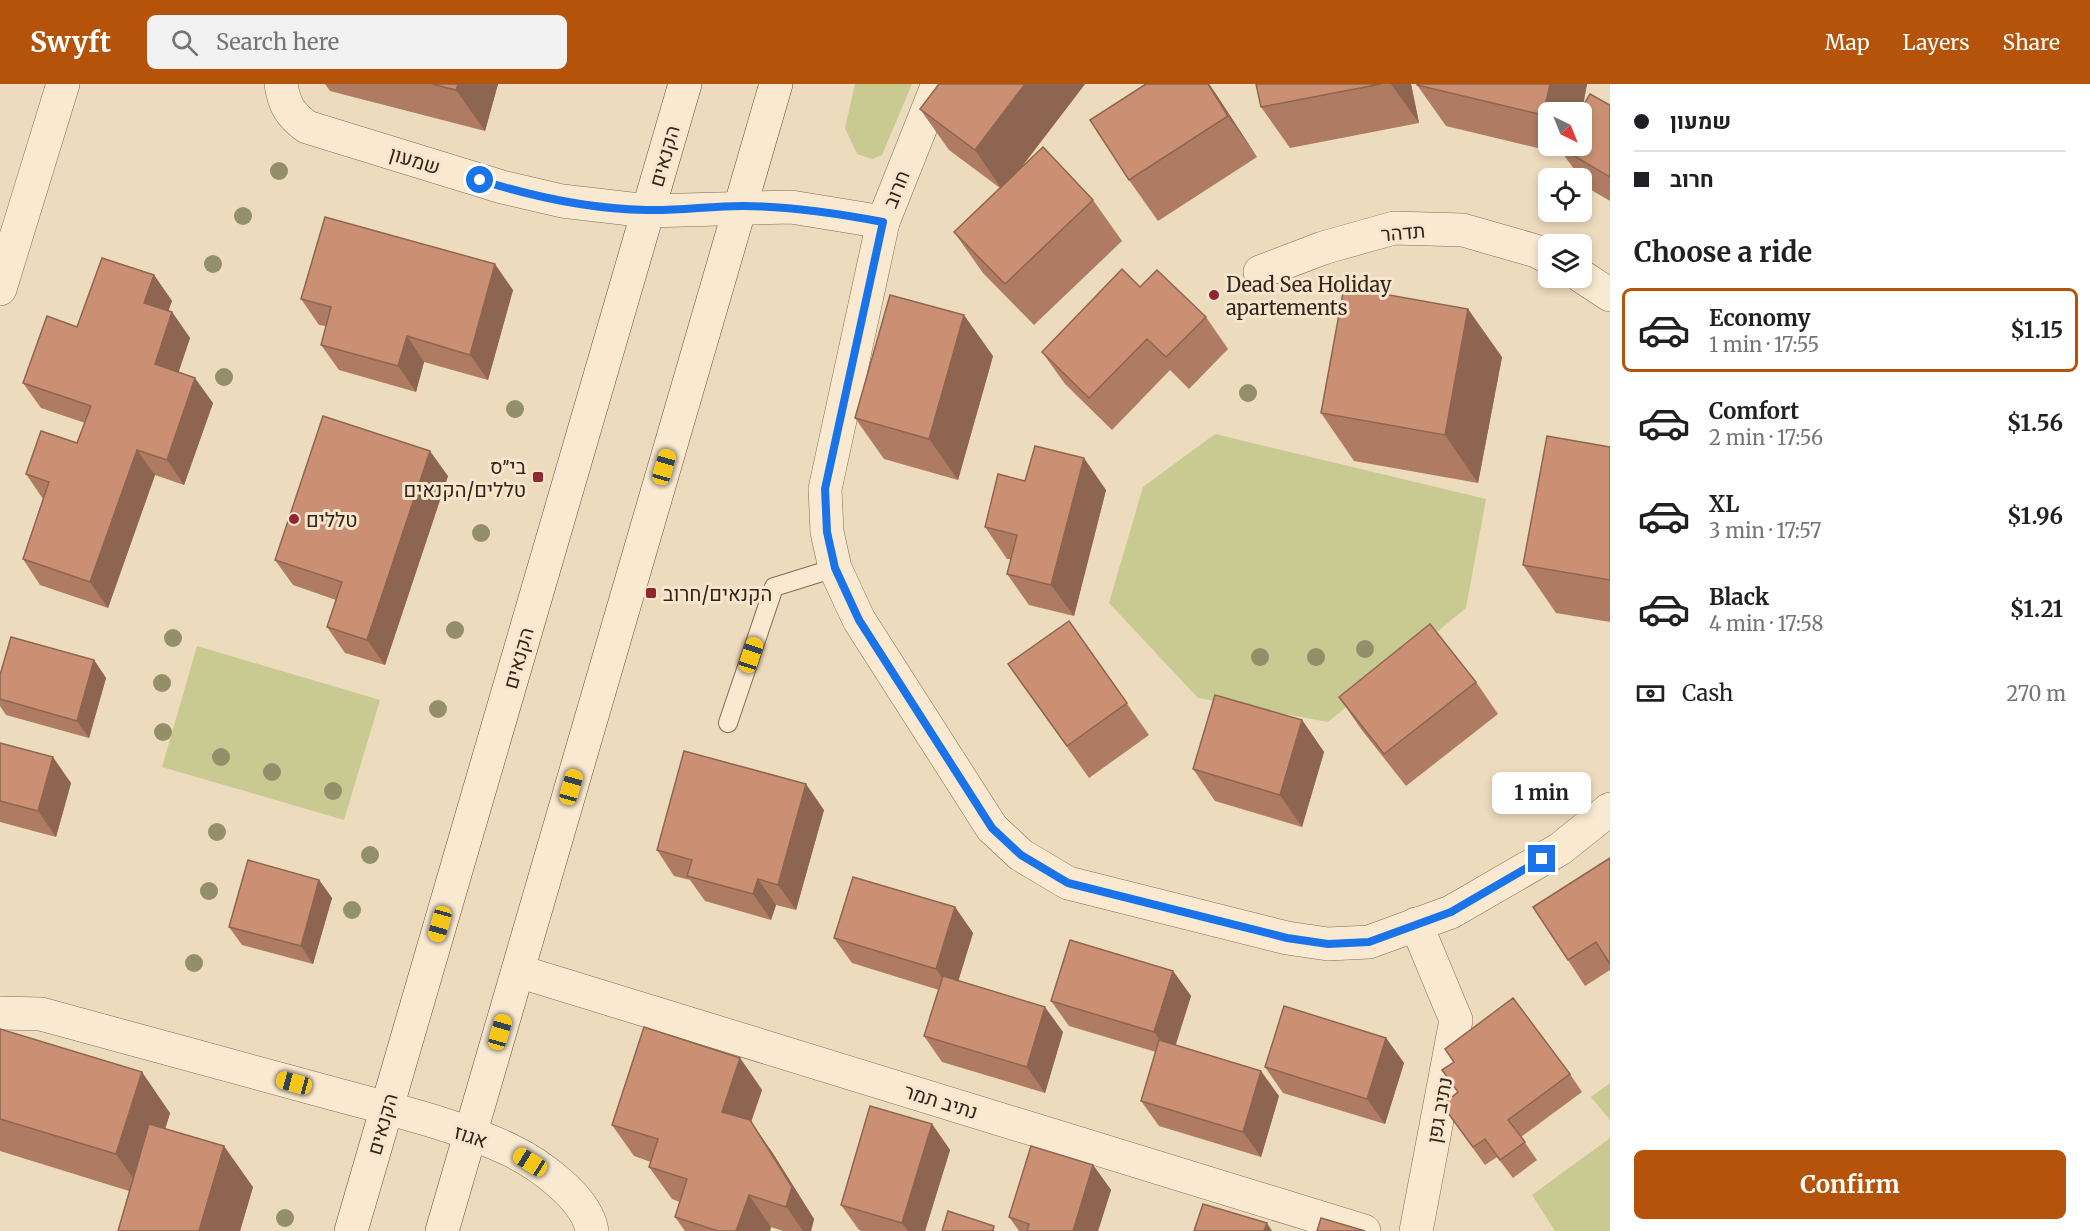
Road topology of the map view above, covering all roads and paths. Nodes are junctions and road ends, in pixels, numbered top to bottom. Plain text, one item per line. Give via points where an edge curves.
1 (63, 84) edge
2 (281, 84) edge
3 (685, 84) edge
4 (776, 84) edge
5 (938, 84) edge
6 (740, 206) junction
7 (648, 210) junction
8 (883, 222) junction
9 (1538, 252) edge
10 (1260, 273) dead end
11 (1592, 283) edge
12 (0, 289) edge
13 (1610, 295) edge
14 (835, 568) junction
15 (728, 723) dead end
16 (1610, 809) edge
17 (1416, 924) junction
18 (518, 971) junction
19 (0, 1013) edge
20 (386, 1108) junction
21 (470, 1135) junction
22 (351, 1231) edge
23 (442, 1231) edge
24 (592, 1231) edge
25 (1364, 1231) edge
26 (1416, 1231) edge

1 - 12 street
2 - 7 street, שמעון via 292,117 307,127 502,187 562,201
3 - 7 street, הקנאים
4 - 6 street
5 - 8 street, חרוב
6 - 7 street, שמעון
6 - 8 street, שמעון via 791,207
6 - 18 street
7 - 20 street, הקנאים
8 - 14 street, חרוב via 825,489 827,532
9 - 10 street, תדהר via 1463,230 1394,228 1323,248
11 - 13 street
14 - 15 lane via 774,587
14 - 17 street, חרוב via 859,620 992,828 1021,855 1068,883 1287,938 1328,944 1369,942
16 - 17 street, חרוב via 1560,849 1451,912
17 - 26 street, נתיב גפן via 1456,1020
18 - 21 street
18 - 25 street, נתיב תמר
19 - 20 street, אגוז via 41,1014
20 - 21 street, אגוז
20 - 22 street, הקנאים
21 - 23 street
21 - 24 street, אגוז via 511,1150 548,1174 572,1194

